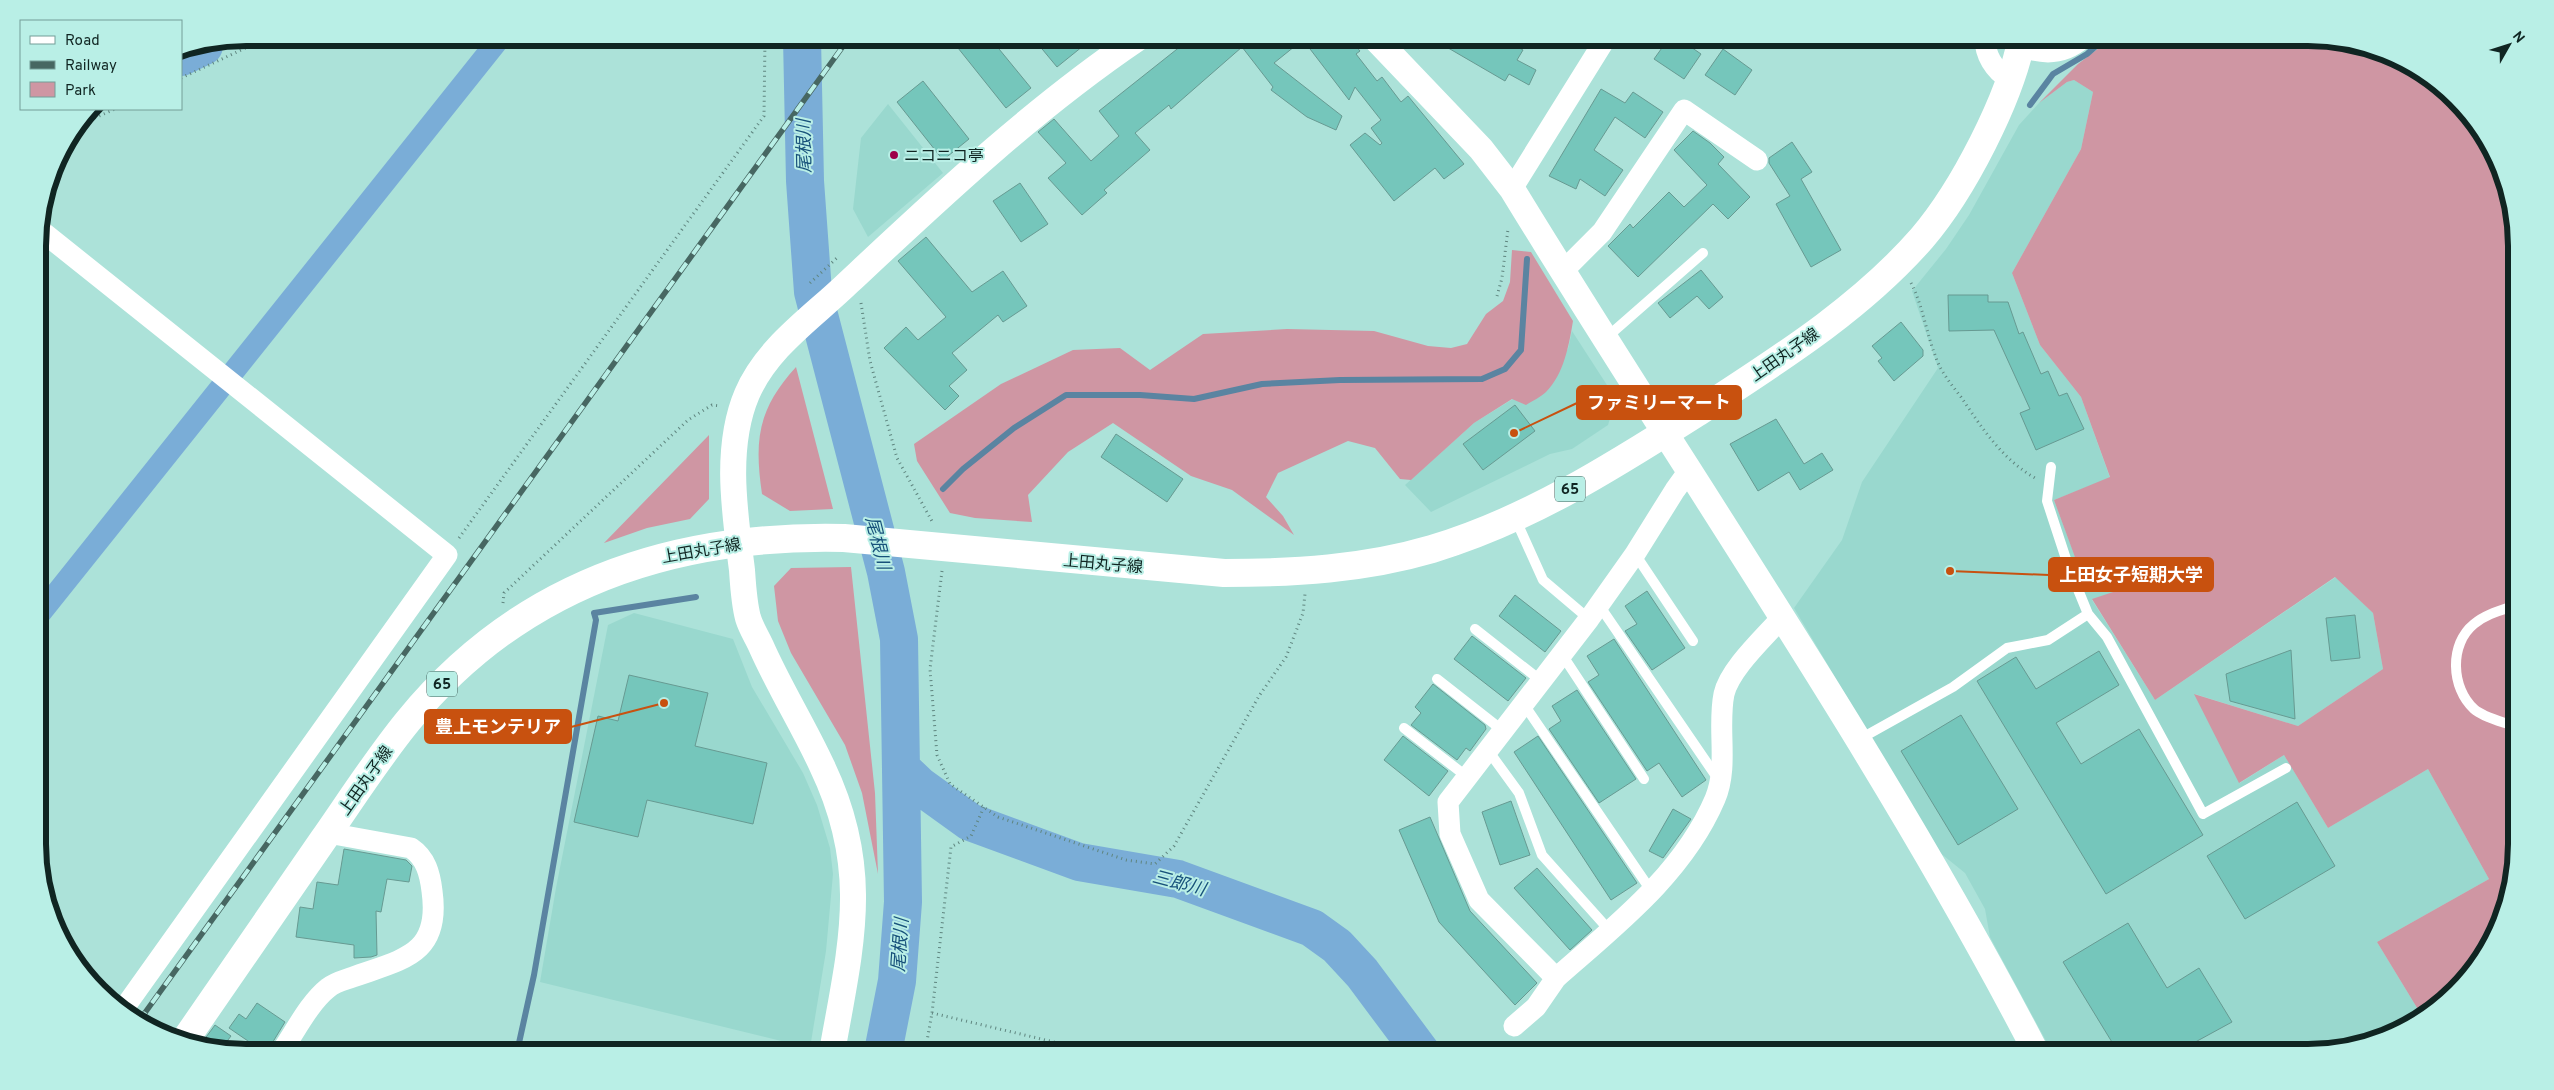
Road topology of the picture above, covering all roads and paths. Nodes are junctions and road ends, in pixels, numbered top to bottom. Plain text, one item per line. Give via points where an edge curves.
1 (249, 46) edge
2 (765, 46) edge
3 (1127, 46) edge
4 (1383, 46) edge
5 (1601, 46) edge
6 (1987, 46) edge
7 (2020, 46) edge
8 (2027, 46) edge
9 (2071, 46) edge
10 (182, 78) edge
11 (2009, 79) junction
12 (113, 110) edge
13 (91, 120) edge
14 (1757, 160) dead end
15 (1516, 195) junction
16 (47, 236) edge
17 (1703, 253) dead end
18 (1563, 270) junction
19 (852, 280) junction
20 (1911, 283) dead end
21 (1497, 296) dead end
22 (1605, 338) junction
23 (723, 407) dead end
24 (1665, 433) junction
25 (2051, 467) dead end
26 (1688, 472) junction
27 (2049, 484) junction
28 (1515, 518) junction
29 (738, 543) junction
30 (936, 546) junction
31 (1635, 554) junction
32 (447, 555) junction
33 (1306, 571) junction
34 (503, 604) dead end
35 (2508, 608) edge
36 (1594, 612) junction
37 (2088, 614) junction
38 (1784, 616) junction
39 (1475, 629) dead end
40 (1693, 641) dead end
41 (1561, 653) junction
42 (1437, 679) dead end
43 (1540, 680) junction
44 (1523, 702) junction
45 (2508, 724) edge
46 (1404, 728) dead end
47 (1502, 730) junction
48 (1857, 740) junction
49 (1487, 749) junction
50 (2286, 768) dead end
51 (1466, 776) junction
52 (1644, 778) dead end
53 (1721, 784) junction
54 (984, 807) junction
55 (328, 833) junction
56 (1652, 892) junction
57 (1610, 931) junction
58 (1556, 978) junction
59 (127, 1005) edge
60 (932, 1013) junction
61 (1514, 1026) dead end
62 (188, 1035) edge
63 (286, 1044) edge
64 (833, 1044) edge
65 (926, 1044) edge
66 (1062, 1044) edge
67 (2032, 1044) edge

1 - 10 path
2 - 32 path via 764,116
3 - 19 street via 1050,101
4 - 15 street via 1481,149
5 - 15 street
6 - 11 street via 1990,60
7 - 11 main road, 上田丸子線 / 65
8 - 9 street via 2035,52 2058,52
11 - 24 main road, 上田丸子線 / 65 via 1979,148 1955,191 1924,235 1899,263 1806,339
12 - 13 path
14 - 18 street via 1684,110 1602,232
15 - 18 street
15 - 21 path
16 - 32 street
17 - 22 lane
18 - 22 street
19 - 29 street via 790,336 763,366 741,410 734,445
19 - 30 path via 897,458
20 - 27 path via 1944,374 2006,456 2020,469
22 - 24 street
23 - 34 path via 712,405 688,420 504,593
24 - 26 street
24 - 28 main road, 上田丸子線 / 65
25 - 27 lane
26 - 31 street
26 - 38 street
27 - 37 lane via 2048,502
28 - 33 main road, 上田丸子線 / 65 via 1430,549 1343,568
28 - 36 lane via 1543,580
29 - 30 main road, 上田丸子線 / 65 via 814,537
29 - 55 main road, 上田丸子線 / 65 via 679,552 627,567 576,588 521,619 431,695 408,721
29 - 64 street via 748,618 775,678 822,764 847,834 854,890 853,934
30 - 33 main road, 上田丸子線 / 65 via 1224,573
30 - 54 path via 930,669 937,755 950,784
31 - 36 street
31 - 40 lane
32 - 59 street
33 - 54 path via 1303,613 1286,657 1259,696 1174,846 1155,864 1116,856 998,817
35 - 45 lane via 2485,617 2467,630 2455,673 2460,689 2476,710
36 - 41 street
36 - 53 lane
37 - 48 lane via 2048,640 2007,648 1953,687
37 - 50 lane via 2107,637 2202,814
38 - 48 street
38 - 53 street via 1743,662 1724,693
39 - 43 lane
41 - 43 street
41 - 52 lane
42 - 47 lane
43 - 44 street
44 - 47 street
44 - 56 lane
46 - 51 lane
47 - 49 street
48 - 67 street via 1972,933
49 - 51 street
49 - 57 lane via 1519,793 1542,855
51 - 58 street via 1448,802 1450,834 1479,900
53 - 56 street via 1691,841
54 - 60 path via 971,836 951,847
55 - 62 main road, 上田丸子線 / 65
55 - 63 street via 411,848 422,855 434,907 432,926 426,942 417,950 329,986
56 - 57 street
57 - 58 street
58 - 61 street via 1536,1007
60 - 65 path
60 - 66 path

